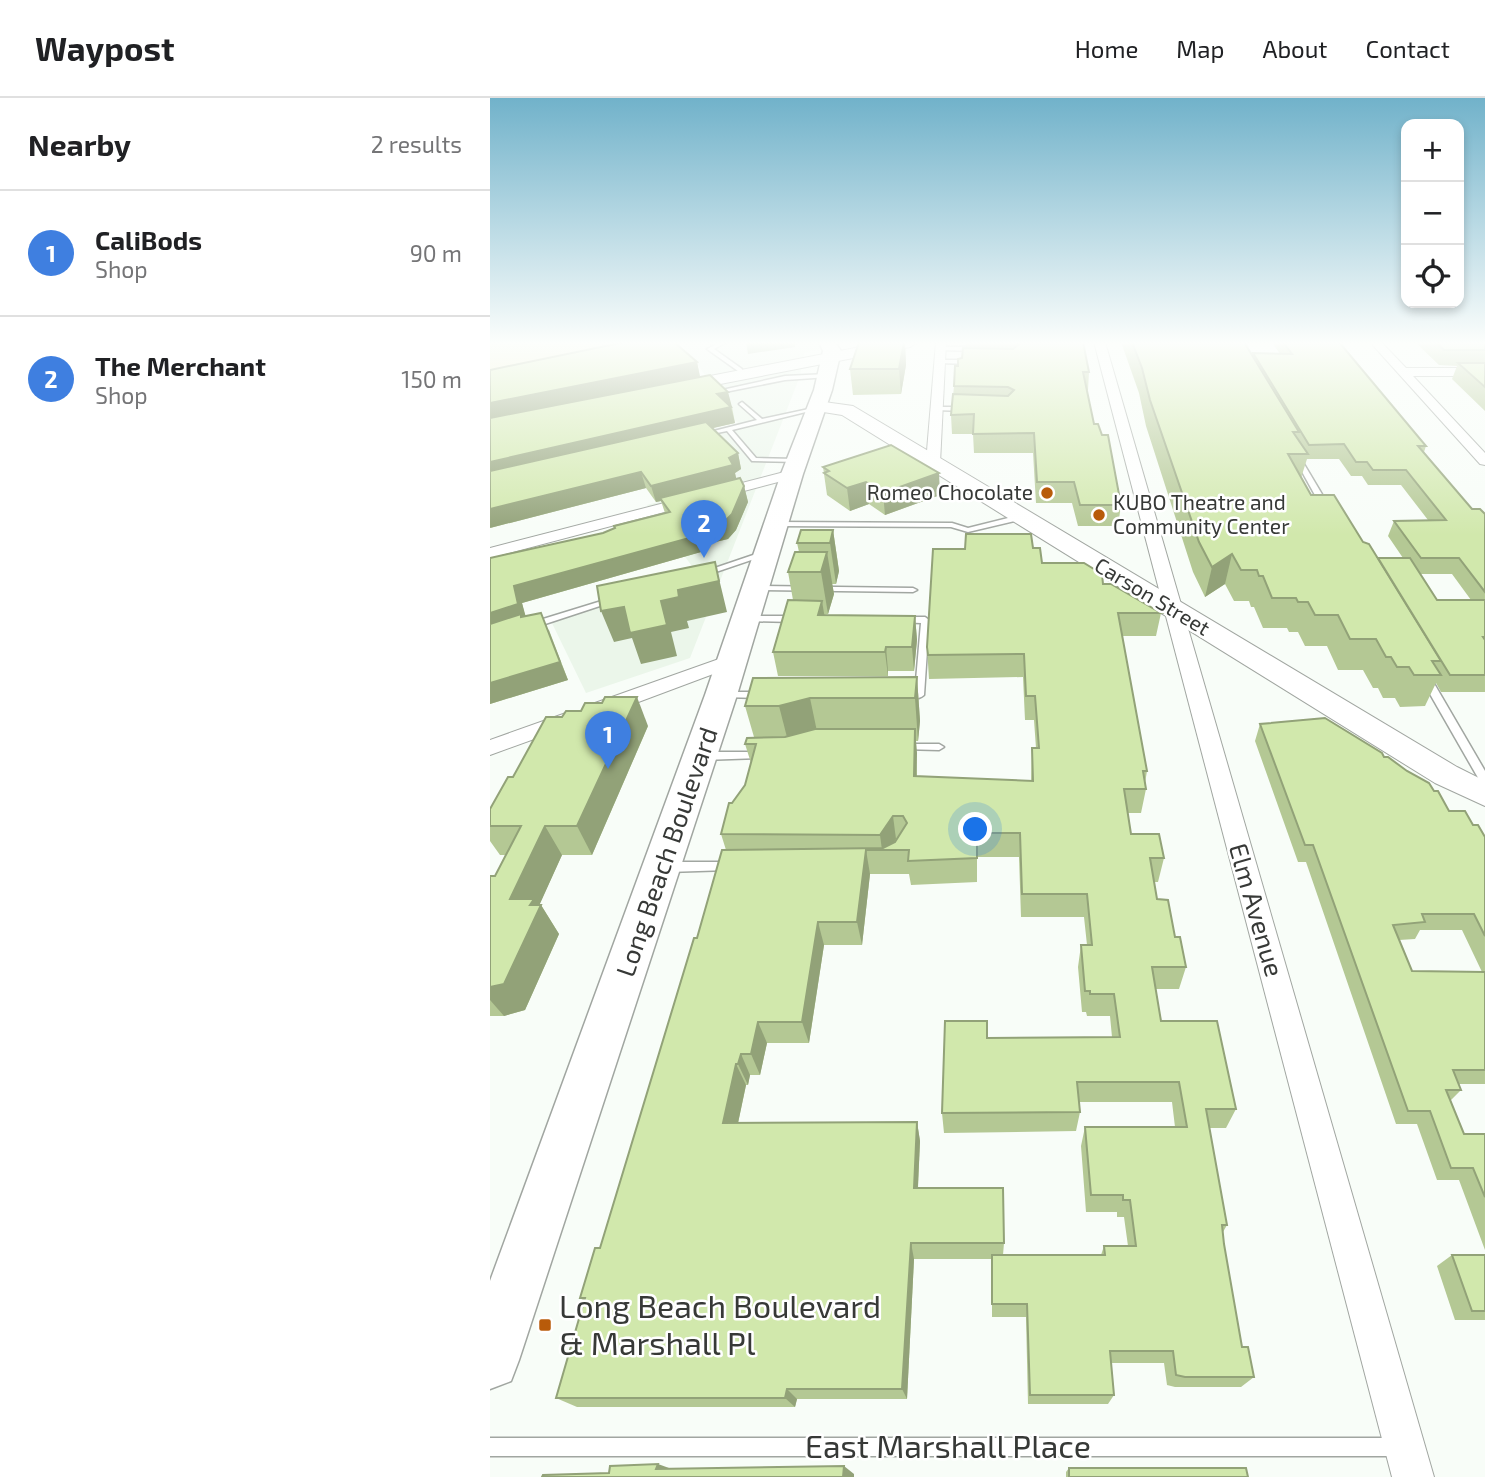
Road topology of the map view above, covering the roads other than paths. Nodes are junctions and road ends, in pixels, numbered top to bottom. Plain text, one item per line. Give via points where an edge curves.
1 (745, 406) edge
2 (1117, 406) edge
3 (1435, 406) edge
4 (817, 407) junction
5 (937, 409) joint
6 (967, 409) edge
7 (761, 421) junction
8 (728, 429) junction
9 (702, 435) edge
10 (1292, 449) edge
11 (1485, 461) edge
12 (933, 463) junction
13 (794, 468) junction
14 (1020, 517) junction
15 (1333, 520) edge
16 (776, 524) junction
17 (490, 553) edge
18 (767, 554) junction
19 (697, 575) edge
20 (756, 589) junction
21 (913, 590) dead end
22 (619, 599) edge
23 (1172, 608) junction
24 (747, 619) junction
25 (804, 619) edge
26 (885, 620) edge
27 (529, 626) edge
28 (733, 660) junction
29 (1423, 673) edge
30 (721, 695) junction
31 (770, 695) edge
32 (892, 695) edge
33 (899, 747) edge
34 (939, 747) dead end
35 (490, 748) edge
36 (778, 755) edge
37 (700, 756) junction
38 (1485, 780) edge
39 (1485, 794) edge
40 (739, 866) edge
41 (662, 867) junction
42 (490, 1360) edge
43 (490, 1447) edge
44 (1405, 1447) junction
45 (1413, 1477) edge

1 - 7 lane
2 - 23 street, Elm Avenue
3 - 11 street
4 - 7 lane
4 - 12 main road, Carson Street via 847,410
4 - 13 main road, Long Beach Boulevard
5 - 6 lane
5 - 12 street
7 - 8 lane
8 - 9 lane
8 - 13 lane via 754,460
10 - 15 lane
12 - 14 main road, Carson Street
13 - 16 main road, Long Beach Boulevard
13 - 17 street
14 - 16 lane via 968,530 952,525
14 - 23 main road, Carson Street
16 - 18 main road, Long Beach Boulevard
18 - 19 lane
18 - 20 main road, Long Beach Boulevard
20 - 21 lane
20 - 24 main road, Long Beach Boulevard
22 - 27 lane
23 - 39 main road, Carson Street via 1446,775
23 - 44 street, Elm Avenue
24 - 25 lane
24 - 28 main road, Long Beach Boulevard
26 - 32 lane via 925,620 919,695
28 - 30 main road, Long Beach Boulevard
28 - 35 street
29 - 38 lane
30 - 31 lane
30 - 37 main road, Long Beach Boulevard
33 - 34 lane
36 - 37 lane
37 - 41 main road, Long Beach Boulevard
40 - 41 lane
41 - 42 main road, Long Beach Boulevard
43 - 44 lane, East Marshall Place
44 - 45 street, Elm Avenue

